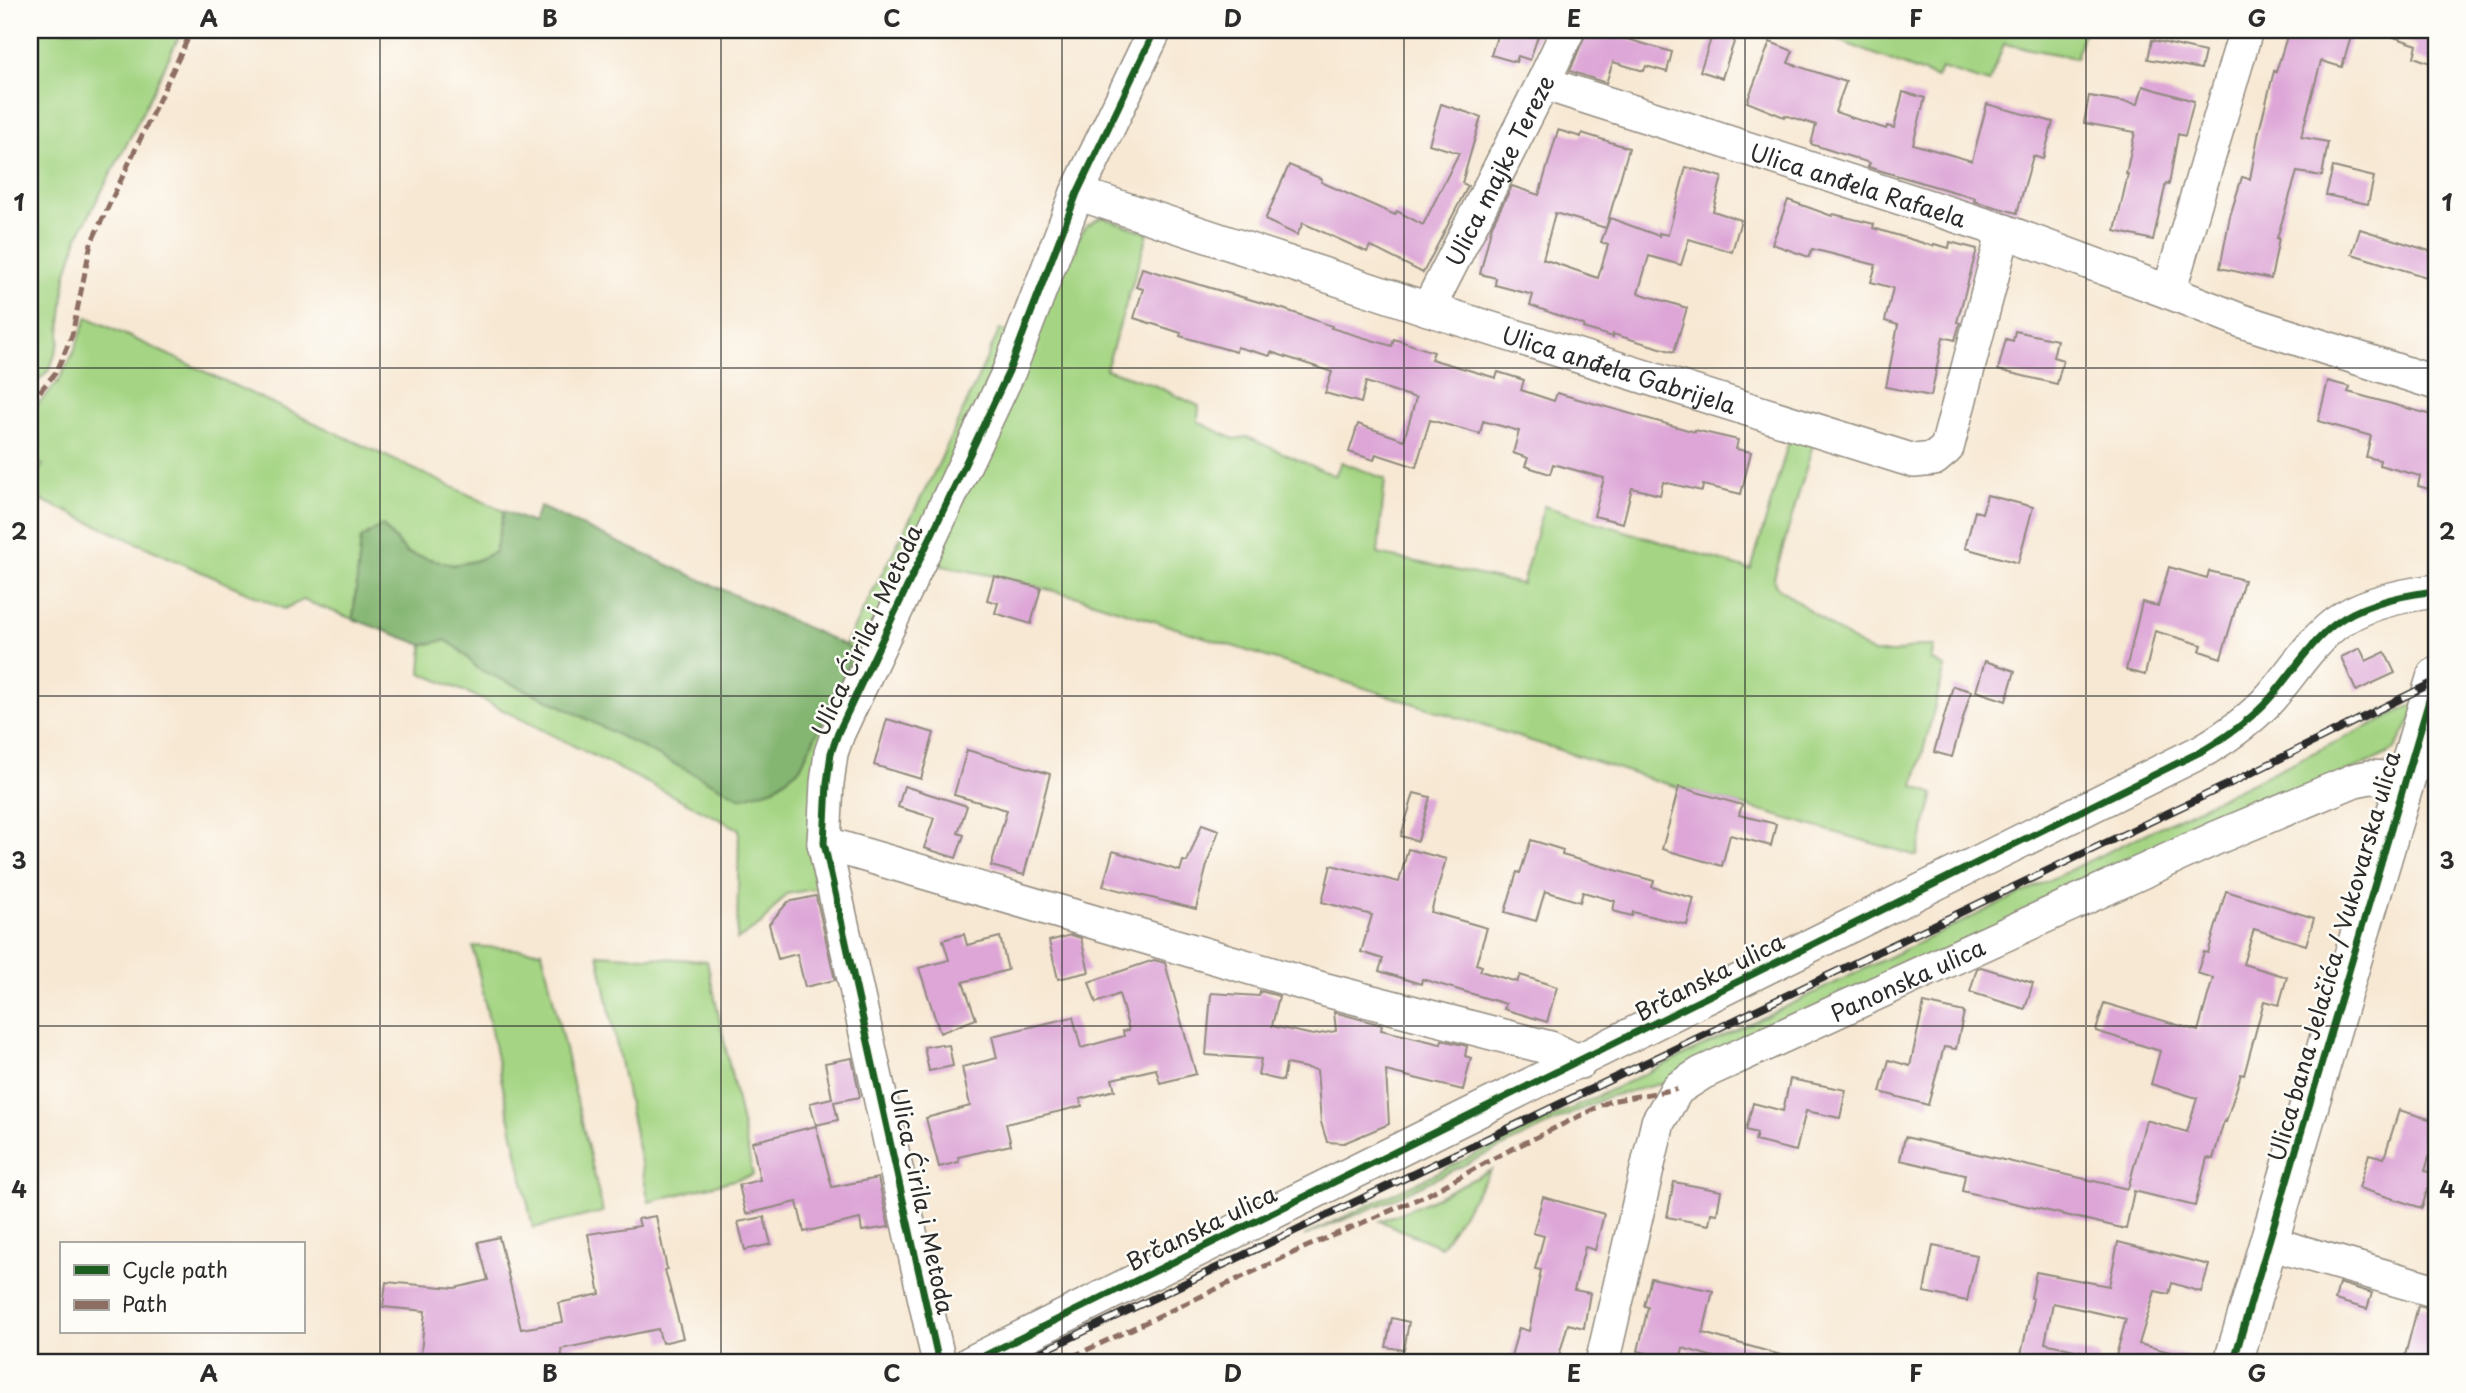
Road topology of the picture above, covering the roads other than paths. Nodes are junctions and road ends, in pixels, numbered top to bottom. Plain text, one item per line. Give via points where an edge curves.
1 (1155, 30) edge
2 (1567, 30) edge
3 (2246, 30) edge
4 (1543, 83) junction
5 (1077, 193) junction
6 (2004, 231) junction
7 (2169, 292) junction
8 (1428, 309) junction
9 (2436, 383) edge
10 (2436, 591) edge
11 (2436, 679) edge
12 (2429, 726) edge
13 (2404, 779) junction
14 (824, 843) junction
15 (1580, 1062) junction
16 (2269, 1243) junction
17 (2436, 1291) edge
18 (939, 1363) edge
19 (970, 1363) edge
20 (1602, 1363) edge
21 (2233, 1363) edge

1 - 5 street, Ulica Ćirila i Metoda
2 - 4 street, Ulica majke Tereze
3 - 7 street
4 - 6 street, Ulica anđela Rafaela
4 - 8 street, Ulica majke Tereze
5 - 8 street, Ulica anđela Gabrijela
5 - 14 street, Ulica Ćirila i Metoda via 1009,371 838,733 827,783
6 - 7 street, Ulica anđela Rafaela
6 - 8 street, Ulica anđela Gabrijela via 1947,448 1934,459 1914,461
7 - 9 street, Ulica anđela Rafaela via 2242,321
10 - 15 street, Brčanska ulica via 2388,600 2334,624 2234,733 2204,750
11 - 12 main road, Ulica bana Jelačića / Vukovarska ulica
12 - 13 main road, Ulica bana Jelačića / Vukovarska ulica
13 - 16 main road, Ulica bana Jelačića / Vukovarska ulica
13 - 20 street, Panonska ulica via 2370,776 2355,780 2216,838 1702,1073 1677,1089 1658,1122
14 - 15 street via 1326,990 1550,1048
14 - 18 street, Ulica Ćirila i Metoda
15 - 19 street, Brčanska ulica
16 - 17 street
16 - 21 main road, Ulica bana Jelačića / Vukovarska ulica

